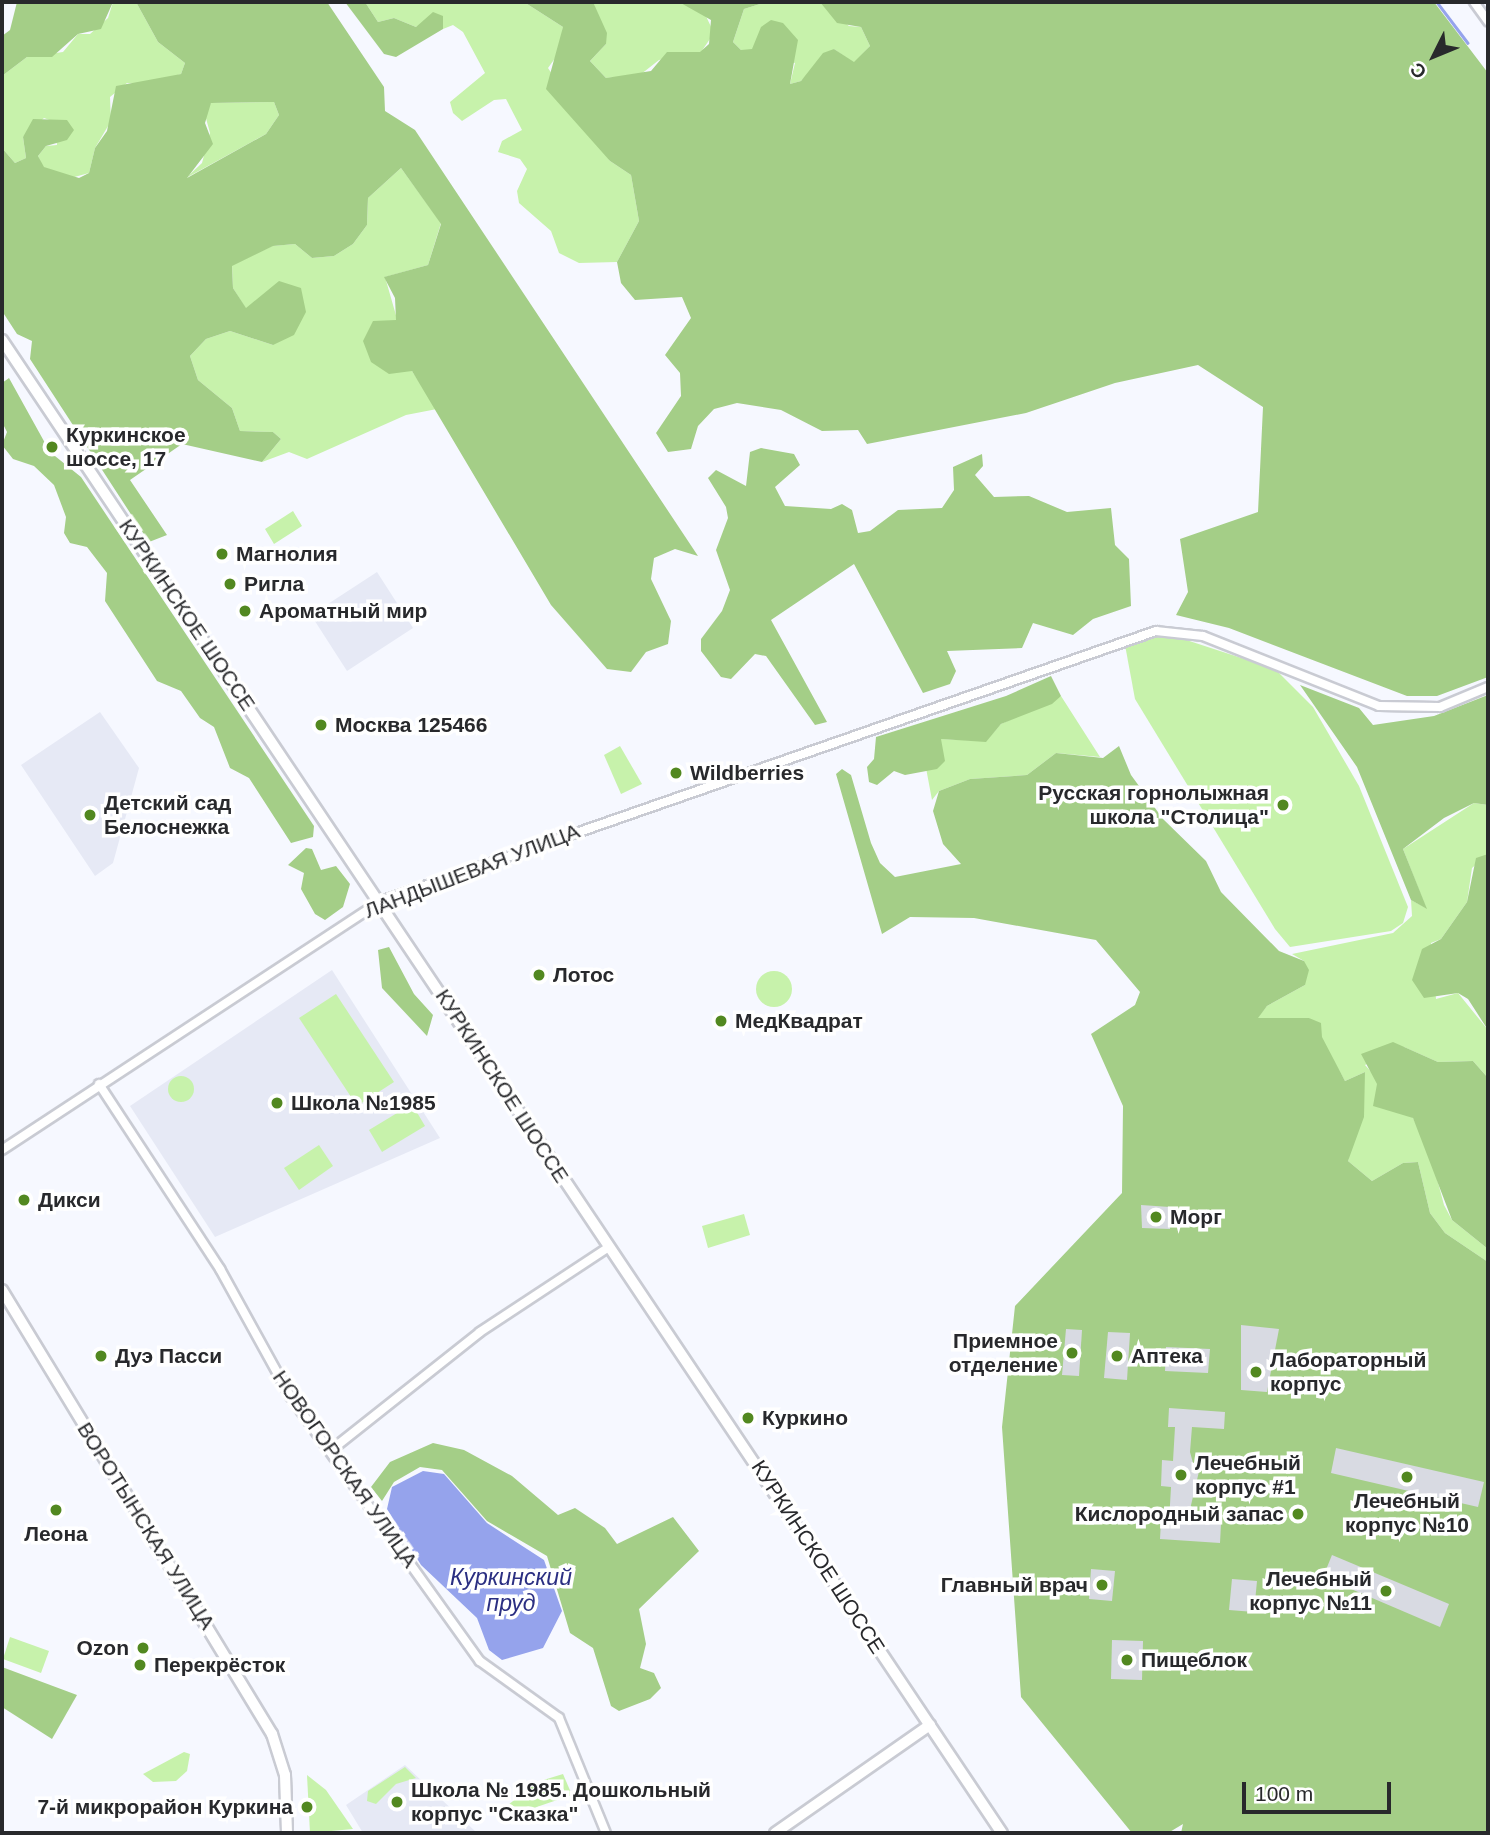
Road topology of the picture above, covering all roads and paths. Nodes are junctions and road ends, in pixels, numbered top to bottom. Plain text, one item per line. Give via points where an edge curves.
1 (1474, 2) edge
2 (1488, 21) edge
3 (2, 340) edge
4 (1488, 687) edge
5 (381, 901) junction
6 (99, 1083) junction
7 (2, 1150) edge
8 (609, 1247) junction
9 (2, 1290) edge
10 (330, 1451) junction
11 (930, 1725) junction
12 (286, 1833) edge
13 (606, 1833) edge
14 (775, 1833) edge
15 (1002, 1833) edge

1 - 2 street
3 - 5 main road, КУРКИНСКОЕ ШОССЕ
4 - 5 street, ЛАНДЫШЕВАЯ УЛИЦА via 1440,707 1378,706 1169,628 830,740
5 - 6 street, ЛАНДЫШЕВАЯ УЛИЦА
5 - 8 main road, КУРКИНСКОЕ ШОССЕ
6 - 7 street, ЛАНДЫШЕВАЯ УЛИЦА
6 - 10 street, НОВОГОРСКАЯ УЛИЦА via 219,1269 290,1396
8 - 10 street via 480,1332
8 - 11 main road, КУРКИНСКОЕ ШОССЕ
9 - 12 street, ВОРОТЫНСКАЯ УЛИЦА via 261,1714 284,1766
10 - 13 street, НОВОГОРСКАЯ УЛИЦА via 480,1661 559,1718
11 - 14 street
11 - 15 main road, КУРКИНСКОЕ ШОССЕ

